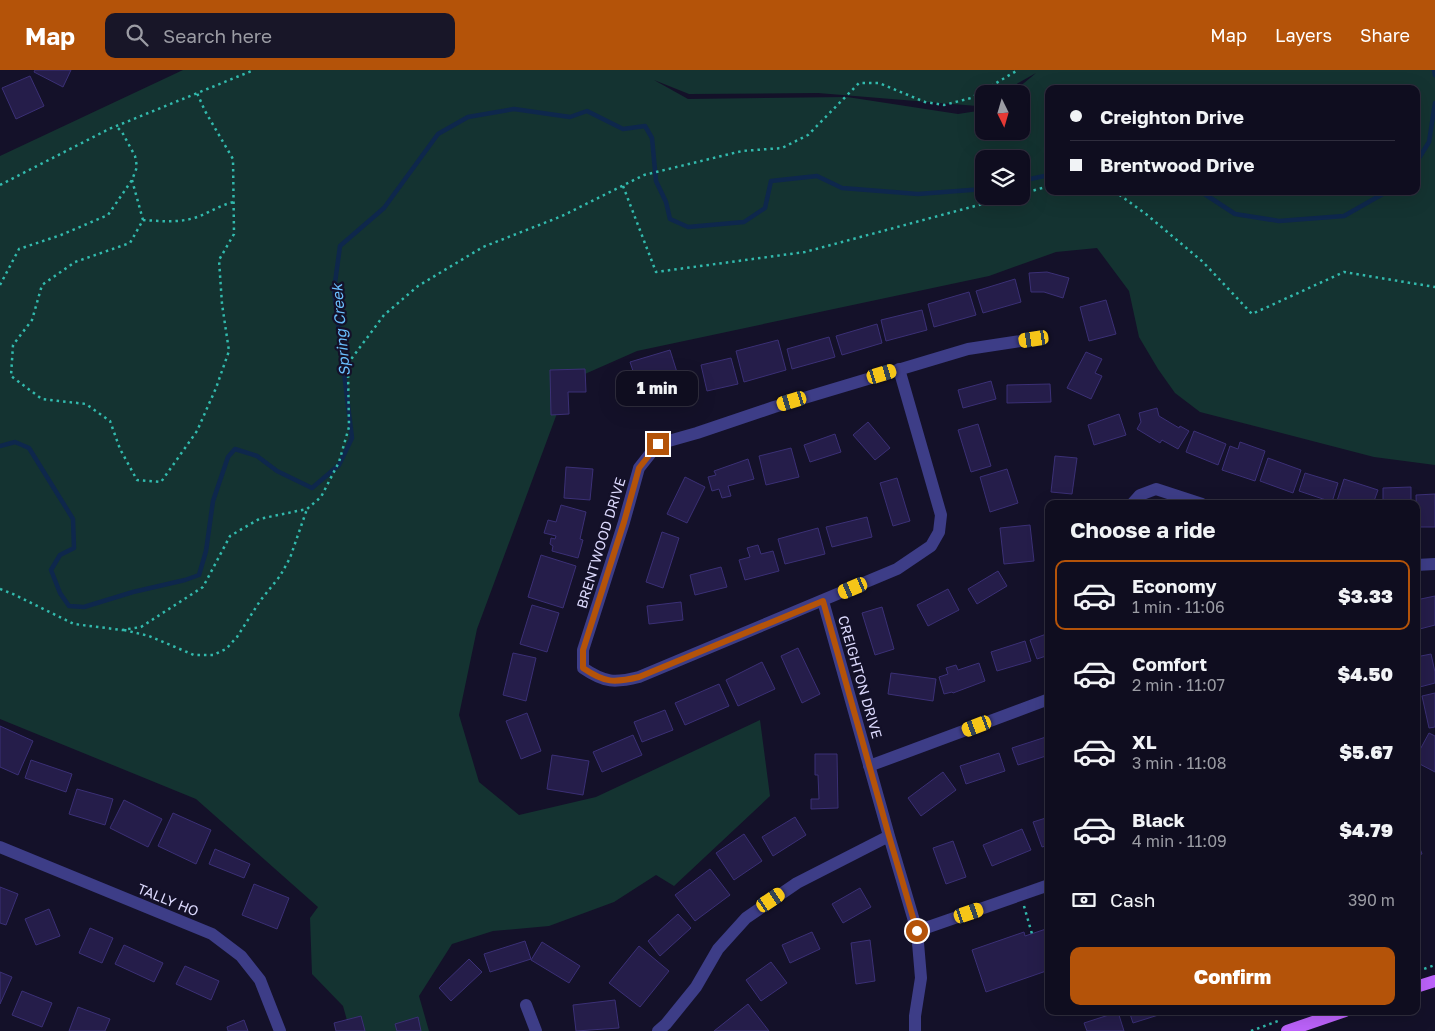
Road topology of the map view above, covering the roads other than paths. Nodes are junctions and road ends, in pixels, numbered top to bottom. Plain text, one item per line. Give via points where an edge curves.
1 (1034, 339) dead end
2 (899, 369) junction
3 (1136, 499) edge
4 (1190, 500) edge
5 (1435, 564) edge
6 (1420, 565) edge
7 (823, 601) junction
8 (1045, 700) edge
9 (869, 766) junction
10 (889, 836) junction
11 (0, 847) edge
12 (1045, 886) edge
13 (917, 931) junction
14 (1435, 981) edge
15 (1420, 986) edge
16 (526, 1005) dead end
17 (1333, 1015) edge
18 (280, 1031) edge
19 (536, 1031) edge
20 (658, 1031) edge
21 (915, 1031) edge
22 (1287, 1031) edge

1 - 2 street, BRENTWOOD DRIVE via 968,349
2 - 7 street, CREIGHTON DRIVE via 941,516 939,532 931,546 897,569
2 - 7 street, BRENTWOOD DRIVE via 658,444 639,468 583,650 583,668 597,678 619,682 639,677
3 - 4 street via 1156,489
5 - 6 street
7 - 9 street, CREIGHTON DRIVE
8 - 9 street
9 - 10 street, CREIGHTON DRIVE
10 - 13 street, CREIGHTON DRIVE
10 - 20 street via 797,883 746,918 718,949 696,987
11 - 18 street, TALLY HO via 212,934 242,956 260,980
12 - 13 street
13 - 21 street, CREIGHTON DRIVE via 921,978
14 - 15 main road
16 - 19 street
17 - 22 main road

